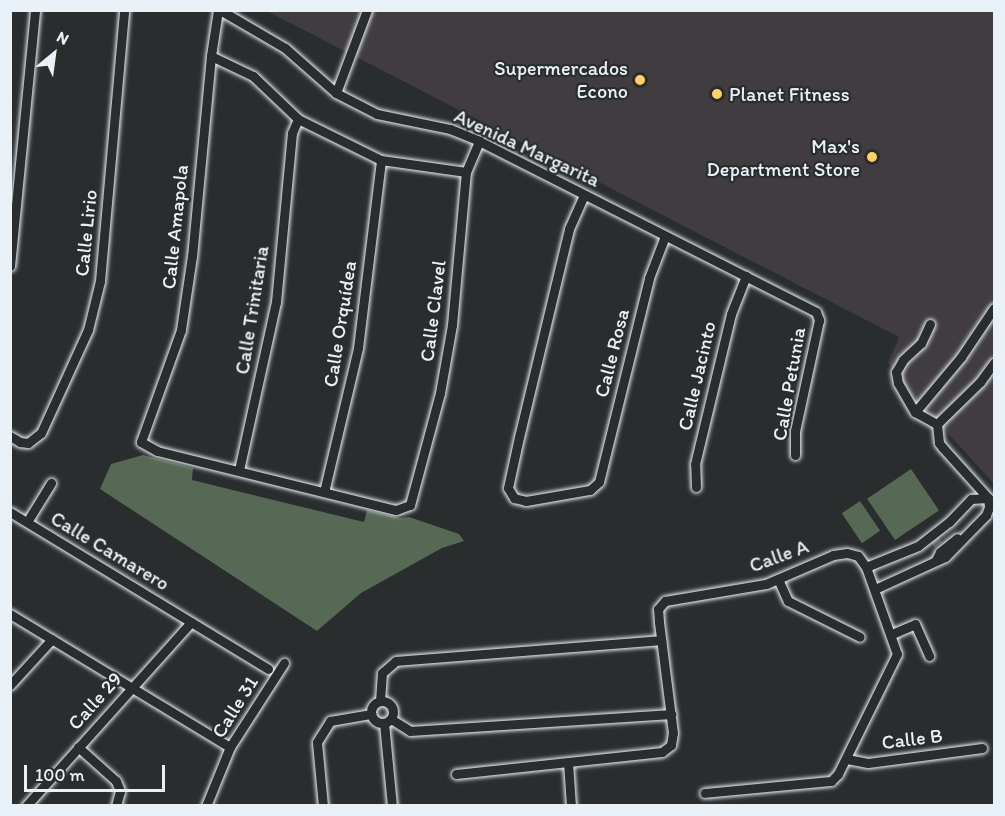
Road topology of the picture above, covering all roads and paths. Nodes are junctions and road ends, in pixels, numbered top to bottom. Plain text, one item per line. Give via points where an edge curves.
1 (35, 10) edge
2 (124, 10) edge
3 (219, 10) edge
4 (367, 10) edge
5 (210, 56) junction
6 (336, 93) junction
7 (298, 119) junction
8 (479, 141) junction
9 (381, 160) junction
10 (466, 172) junction
11 (584, 195) junction
12 (665, 236) junction
13 (10, 266) edge
14 (746, 276) junction
15 (994, 308) edge
16 (819, 320) joint
17 (930, 324) dead end
18 (994, 363) edge
19 (915, 412) junction
20 (937, 423) junction
21 (10, 436) edge
22 (795, 455) dead end
23 (239, 470) junction
24 (51, 483) dead end
25 (696, 487) dead end
26 (324, 492) junction
27 (988, 498) junction
28 (10, 512) edge
29 (27, 522) junction
30 (948, 523) junction
31 (943, 535) tunnel mouth
32 (932, 543) tunnel mouth
33 (918, 546) junction
34 (867, 567) junction
35 (777, 579) junction
36 (874, 589) junction
37 (10, 614) edge
38 (191, 622) junction
39 (892, 634) junction
40 (860, 637) dead end
41 (52, 639) junction
42 (661, 640) junction
43 (928, 656) dead end
44 (284, 663) dead end
45 (268, 669) dead end
46 (10, 685) edge
47 (132, 688) junction
48 (380, 701) junction
49 (371, 714) junction
50 (671, 714) junction
51 (387, 721) junction
52 (78, 747) junction
53 (230, 747) junction
54 (982, 748) dead end
55 (847, 759) junction
56 (568, 762) junction
57 (456, 774) dead end
58 (705, 793) dead end
59 (26, 806) edge
60 (116, 806) edge
61 (206, 806) edge
62 (323, 806) edge
63 (392, 806) edge
64 (571, 806) edge

1 - 13 street
2 - 21 street, Calle Lirio via 100,281 88,330 40,433 28,443
3 - 5 street, Calle Amapola
3 - 6 street, Avenida Margarita via 285,48
4 - 6 street
5 - 7 street via 253,76
5 - 23 street, Calle Amapola via 192,256 181,330 141,442 157,451
6 - 8 street, Avenida Margarita via 377,114 450,129
7 - 9 street
7 - 23 street, Calle Trinitaria via 292,133 276,302
8 - 10 street, Calle Clavel
8 - 11 street, Avenida Margarita
9 - 10 street
9 - 26 street, Calle Orquídea via 358,348
10 - 26 street, Calle Clavel via 452,325 440,393 410,505 396,510
11 - 12 street, Avenida Margarita
11 - 12 street, Calle Rosa via 569,229 519,437 508,488 514,498 526,501 590,490 599,482 649,278
12 - 14 street, Avenida Margarita
14 - 16 street, Avenida Margarita via 816,312
14 - 25 street, Calle Jacinto via 731,314 695,464
15 - 19 street via 961,357
16 - 22 street, Calle Petunia via 795,431
17 - 19 street via 921,343 896,372
18 - 20 street
19 - 20 street
20 - 27 street via 939,443
23 - 26 street
24 - 29 street
27 - 30 street via 971,499
27 - 36 street via 986,515 945,557
28 - 29 street, Calle Camarero
29 - 38 street, Calle Camarero
30 - 31 street
30 - 33 street
32 - 33 street
33 - 34 street
34 - 35 street, Calle A via 858,556 847,553
34 - 36 street
35 - 40 street via 788,601
35 - 42 street, Calle A via 665,601 658,609
36 - 39 street
37 - 41 street
38 - 45 street, Calle Camarero
38 - 47 street, Calle 29
39 - 43 street via 915,624
39 - 55 street via 897,654
41 - 46 street
41 - 47 street
42 - 48 street via 396,661 382,673
42 - 50 street, Calle A
44 - 53 street, Calle 31
47 - 52 street, Calle 29
47 - 53 street
48 - 49 street via 373,705
48 - 51 street via 392,706
49 - 51 street via 376,721
49 - 62 street via 330,721 317,742
50 - 51 street via 410,731
50 - 56 street, Calle A via 671,745 662,752
51 - 63 street
52 - 59 street, Calle 29
52 - 60 street via 116,781 120,791
53 - 61 street, Calle 31
54 - 55 street, Calle B via 868,763
55 - 58 street via 831,781
56 - 57 street, Calle A
56 - 64 street

